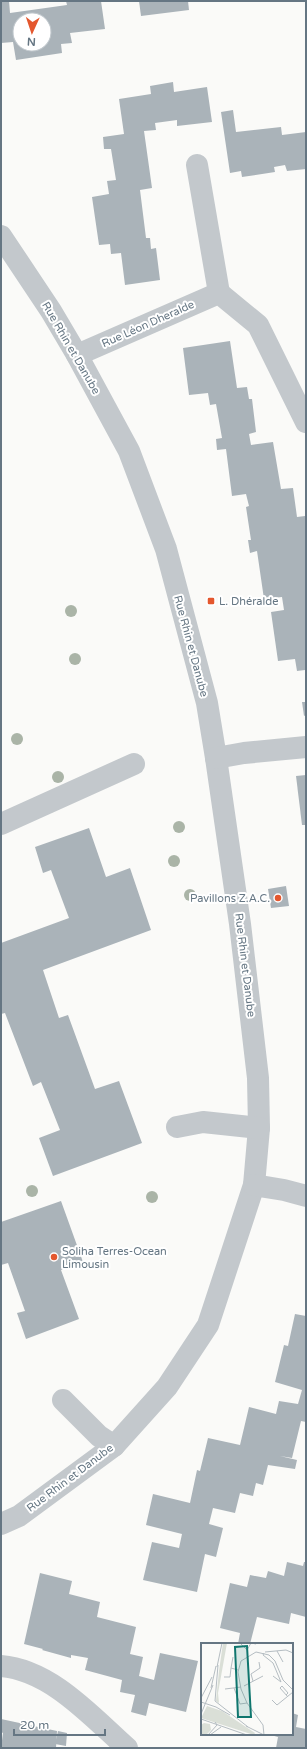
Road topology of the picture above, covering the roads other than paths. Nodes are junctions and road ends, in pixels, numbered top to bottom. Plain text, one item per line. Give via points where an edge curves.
1 (197, 165) dead end
2 (1, 236) edge
3 (219, 293) junction
4 (77, 355) junction
5 (306, 422) edge
6 (306, 747) edge
7 (216, 758) junction
8 (134, 764) dead end
9 (1, 824) edge
10 (177, 1126) dead end
11 (259, 1128) junction
12 (254, 1185) junction
13 (306, 1196) edge
14 (63, 1400) dead end
15 (114, 1446) junction
16 (1, 1524) edge
17 (1, 1666) edge
18 (127, 1748) edge

1 - 3 street
2 - 4 street, Rue Rhin et Danube
3 - 4 street, Rue Léon Dheralde
3 - 5 street via 258,325
4 - 7 street, Rue Rhin et Danube via 129,451 166,549 207,703
6 - 7 street via 244,752
7 - 11 street, Rue Rhin et Danube via 240,924 258,1078
8 - 9 street
10 - 11 street via 203,1122
11 - 12 street, Rue Rhin et Danube
12 - 13 street
12 - 15 street, Rue Rhin et Danube via 208,1325 167,1387
14 - 15 street via 98,1436
15 - 16 street, Rue Rhin et Danube via 19,1516
17 - 18 street via 15,1667 57,1687

